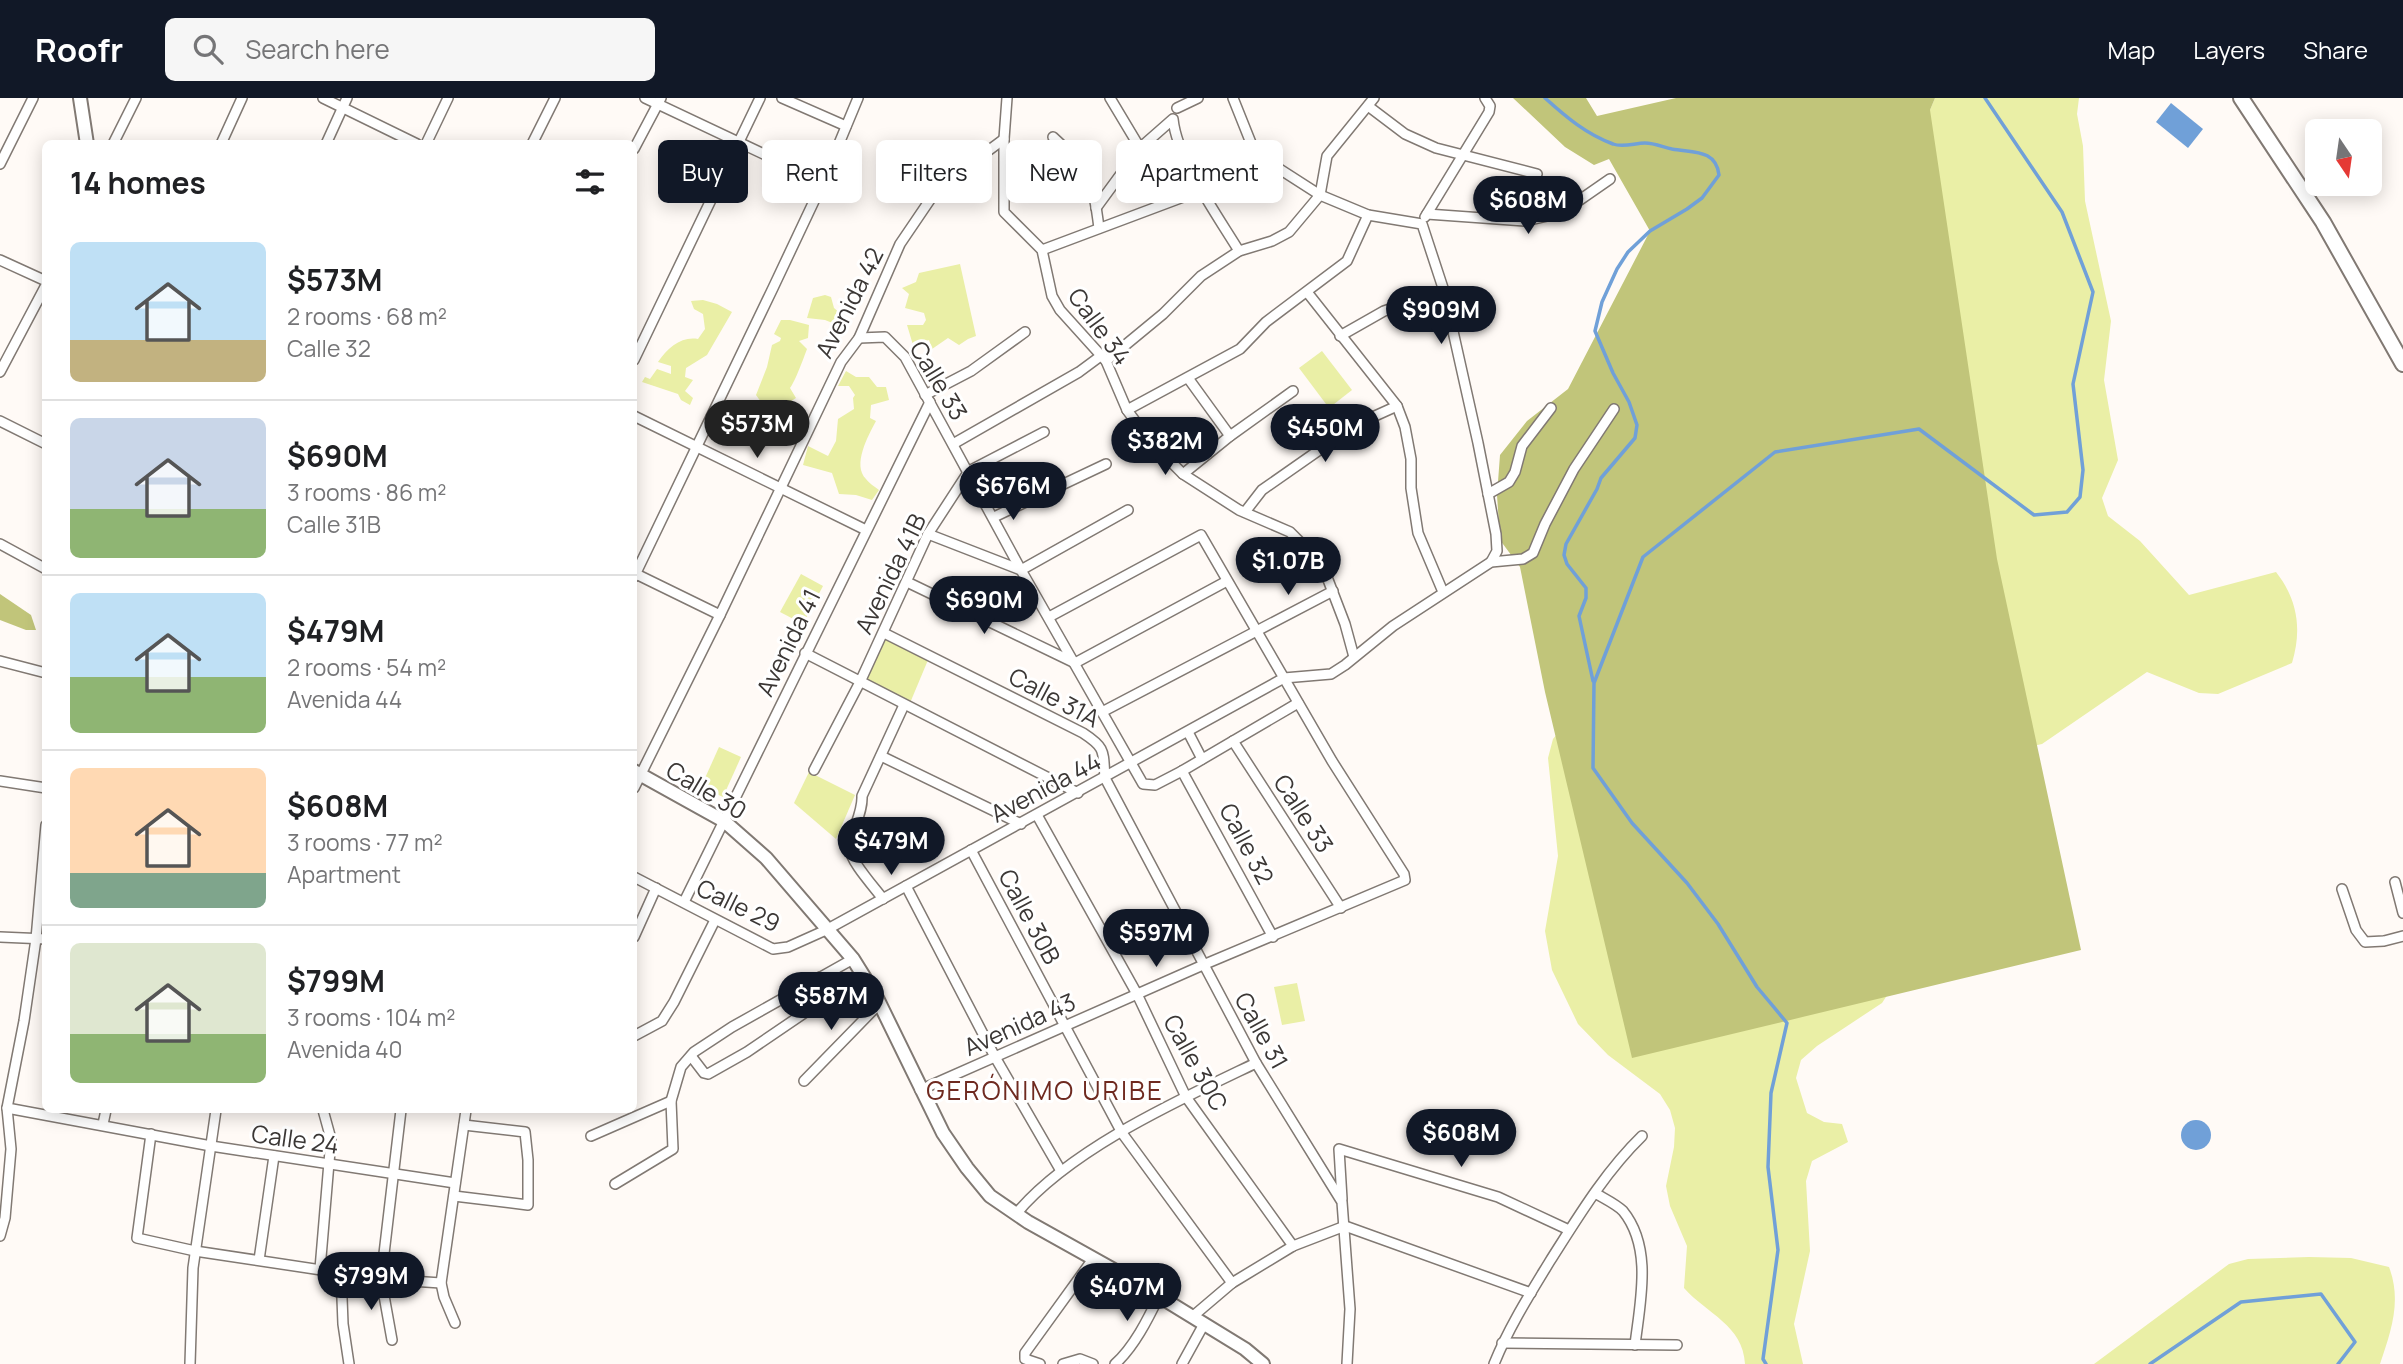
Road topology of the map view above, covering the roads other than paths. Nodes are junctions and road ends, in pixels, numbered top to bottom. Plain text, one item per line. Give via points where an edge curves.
1 (33, 98) edge
2 (80, 98) edge
3 (136, 98) edge
4 (242, 98) edge
5 (323, 98) edge
6 (448, 98) edge
7 (555, 98) edge
8 (645, 98) edge
9 (760, 98) edge
10 (782, 98) edge
11 (858, 98) edge
12 (1007, 98) edge
13 (1110, 98) edge
14 (1198, 98) edge
15 (1233, 98) edge
16 (1374, 98) edge
17 (1485, 98) edge
18 (2241, 98) edge
19 (659, 101) edge
20 (344, 103) edge
21 (1176, 103) edge
22 (1367, 106) junction
23 (1172, 119) junction
24 (846, 126) junction
25 (1053, 137) dead end
26 (1004, 139) junction
27 (86, 140) edge
28 (115, 140) edge
29 (223, 140) edge
30 (328, 140) edge
31 (410, 140) edge
32 (428, 140) edge
33 (534, 140) edge
34 (734, 140) edge
35 (739, 140) edge
36 (840, 140) edge
37 (1135, 140) edge
38 (1149, 140) edge
39 (1178, 140) edge
40 (1250, 140) edge
41 (637, 143) edge
42 (1462, 156) junction
43 (0, 164) edge
44 (1283, 171) edge
45 (1537, 174) dead end
46 (1610, 179) dead end
47 (1116, 181) edge
48 (1321, 195) junction
49 (709, 203) edge
50 (813, 203) edge
51 (1167, 203) edge
52 (1210, 203) edge
53 (1096, 208) junction
54 (1427, 214) junction
55 (1368, 215) junction
56 (1422, 224) junction
57 (1099, 228) junction
58 (1042, 250) junction
59 (1239, 251) junction
60 (0, 260) edge
61 (42, 281) edge
62 (42, 291) edge
63 (1444, 291) junction
64 (1307, 292) junction
65 (1025, 332) dead end
66 (1340, 336) junction
67 (859, 338) junction
68 (637, 354) edge
69 (1104, 358) junction
70 (2403, 364) edge
71 (0, 372) edge
72 (1188, 379) junction
73 (1293, 391) dead end
74 (928, 399) junction
75 (1397, 406) junction
76 (1551, 408) dead end
77 (1614, 409) dead end
78 (1127, 410) junction
79 (637, 417) edge
80 (0, 421) edge
81 (1044, 432) dead end
82 (1230, 436) junction
83 (42, 442) edge
84 (953, 444) junction
85 (698, 447) junction
86 (1106, 464) dead end
87 (969, 471) junction
88 (1182, 474) junction
89 (780, 488) junction
90 (1488, 494) junction
91 (1128, 510) dead end
92 (1245, 512) junction
93 (994, 517) junction
94 (866, 530) junction
95 (928, 534) junction
96 (0, 544) edge
97 (1491, 562) junction
98 (42, 567) edge
99 (637, 568) edge
100 (1021, 570) junction
101 (637, 575) edge
102 (1227, 581) junction
103 (907, 582) junction
104 (1333, 591) junction
105 (1443, 592) junction
106 (720, 615) junction
107 (1049, 617) junction
108 (1256, 630) junction
109 (884, 633) junction
110 (804, 653) junction
111 (1354, 657) junction
112 (0, 662) edge
113 (1075, 663) junction
114 (42, 672) edge
115 (1284, 678) junction
116 (860, 682) junction
117 (1298, 703) junction
118 (904, 705) junction
119 (1102, 712) junction
120 (1188, 732) junction
121 (1233, 741) junction
122 (881, 756) junction
123 (1202, 759) junction
124 (1131, 763) junction
125 (814, 770) dead end
126 (1182, 771) junction
127 (637, 774) edge
128 (1105, 778) junction
129 (637, 779) edge
130 (0, 781) edge
131 (42, 787) edge
132 (1078, 793) junction
133 (1037, 815) junction
134 (724, 821) junction
135 (1021, 824) junction
136 (971, 850) junction
137 (637, 878) edge
138 (2395, 882) dead end
139 (906, 886) junction
140 (656, 888) junction
141 (2342, 889) dead end
142 (883, 899) junction
143 (684, 902) junction
144 (1341, 908) junction
145 (2403, 913) edge
146 (42, 916) edge
147 (715, 920) junction
148 (637, 930) edge
149 (826, 930) junction
150 (2403, 936) edge
151 (0, 937) edge
152 (1273, 937) junction
153 (41, 939) edge
154 (853, 960) junction
155 (1203, 965) junction
156 (820, 977) junction
157 (1137, 994) junction
158 (879, 1004) junction
159 (1065, 1026) junction
160 (637, 1034) edge
161 (691, 1056) junction
162 (995, 1057) junction
163 (1256, 1063) junction
164 (804, 1081) dead end
165 (920, 1090) junction
166 (1186, 1097) junction
167 (670, 1101) junction
168 (7, 1108) junction
169 (106, 1113) edge
170 (216, 1113) edge
171 (324, 1113) edge
172 (401, 1113) edge
173 (466, 1113) edge
174 (103, 1125) junction
175 (464, 1125) junction
176 (1122, 1133) junction
177 (151, 1134) junction
178 (591, 1136) dead end
179 (1642, 1136) dead end
180 (211, 1146) junction
181 (0, 1148) edge
182 (11, 1149) junction
183 (274, 1156) junction
184 (329, 1164) junction
185 (1061, 1171) junction
186 (393, 1174) junction
187 (455, 1183) junction
188 (615, 1184) dead end
189 (1595, 1194) junction
190 (454, 1196) junction
191 (1342, 1202) junction
192 (1016, 1214) junction
193 (1345, 1226) junction
194 (1569, 1230) junction
195 (0, 1236) edge
196 (1293, 1246) junction
197 (195, 1251) junction
198 (1093, 1259) junction
199 (259, 1261) junction
200 (320, 1269) junction
201 (341, 1272) junction
202 (381, 1279) junction
203 (441, 1283) junction
204 (1232, 1283) junction
205 (1531, 1293) junction
206 (1159, 1296) junction
207 (1192, 1317) junction
208 (455, 1323) dead end
209 (1204, 1324) junction
210 (392, 1340) dead end
211 (1502, 1343) junction
212 (1635, 1345) junction
213 (1677, 1345) dead end
214 (190, 1364) edge
215 (349, 1364) edge
216 (1040, 1364) edge
217 (1063, 1364) edge
218 (1093, 1364) edge
219 (1115, 1364) edge
220 (1182, 1364) edge
221 (1263, 1364) edge
222 (1347, 1364) edge
223 (1494, 1364) edge

1 - 43 street
2 - 27 main road
3 - 28 street
4 - 29 street
5 - 20 street
6 - 32 street
7 - 33 street
8 - 19 street
9 - 35 street
10 - 24 street
11 - 24 street
12 - 26 street
13 - 37 street
14 - 21 street
15 - 40 street
16 - 22 street
17 - 42 street via 1489,111
18 - 70 highway via 2323,222
19 - 34 street
19 - 41 street
20 - 30 street
20 - 31 street
21 - 23 street
22 - 42 street via 1405,134
22 - 48 street via 1327,156
23 - 38 street
23 - 39 street
24 - 36 street
25 - 53 street via 1082,165
26 - 58 street via 1004,212
26 - 67 street, Avenida 42 via 938,188 901,244
42 - 45 street
42 - 54 street
44 - 48 street
46 - 54 street via 1561,213 1525,221
47 - 53 street
48 - 55 street
48 - 59 street via 1289,232
49 - 68 street
50 - 85 street
51 - 57 street
52 - 59 street
53 - 57 street
54 - 56 street
55 - 56 street
55 - 64 street via 1347,261
56 - 63 street
57 - 58 street
58 - 69 street, Calle 34 via 1052,296 1060,310
59 - 69 street via 1201,276 1163,314
60 - 61 street
62 - 71 street
63 - 66 street via 1384,311
63 - 90 street
64 - 66 street
64 - 72 street via 1266,322 1240,349
65 - 74 street
66 - 75 street
67 - 74 street, Calle 33 via 878,336 891,341
67 - 89 street, Avenida 42 via 841,362
69 - 78 street, Calle 34
69 - 84 street
72 - 78 street
72 - 82 street
73 - 82 street
74 - 84 street, Calle 33
74 - 94 street, Avenida 41
75 - 92 street via 1355,425 1324,446 1262,490
75 - 105 street via 1411,459 1418,533
76 - 90 street via 1522,446 1510,482
77 - 97 street via 1574,469 1533,553 1524,559
78 - 88 street, Calle 34
79 - 85 street
80 - 83 street
81 - 87 street, Avenida 41B
82 - 88 street
84 - 87 street, Calle 33
85 - 89 street
85 - 99 street
86 - 93 street
87 - 93 street, Calle 33
87 - 95 street, Avenida 41B
88 - 92 street, Calle 34
89 - 94 street
89 - 106 street, Avenida 42
90 - 97 street via 1497,542
91 - 100 street
92 - 104 street, Calle 34 via 1290,532 1322,564
93 - 100 street, Calle 33
94 - 110 street, Avenida 41
95 - 100 street
95 - 103 street, Avenida 41B
96 - 98 street
97 - 105 street
100 - 107 street, Calle 33
101 - 106 street
102 - 107 street via 1200,535
102 - 108 street
102 - 113 street
103 - 109 street, Avenida 41B
103 - 113 street
104 - 108 street
104 - 111 street, Calle 34
105 - 111 street
106 - 127 street, Avenida 42
107 - 113 street, Calle 33
108 - 115 street
108 - 119 street
109 - 116 street, Avenida 41B
109 - 128 street, Calle 31A via 1091,738 1103,752
110 - 116 street
110 - 134 street, Avenida 41
111 - 115 street via 1331,674
112 - 114 street
113 - 119 street, Calle 33
115 - 117 street
115 - 120 street, Avenida 44
116 - 118 street
116 - 125 street, Avenida 41B
117 - 121 street
117 - 144 street, Avenida 43 via 1404,874 1405,880
118 - 122 street
118 - 132 street
119 - 124 street, Calle 33
120 - 123 street
120 - 124 street, Avenida 44
121 - 123 street
121 - 144 street, Calle 33
122 - 135 street
122 - 142 street via 862,796 850,847 853,859
123 - 126 street
124 - 126 street, Calle 33 via 1149,786
124 - 128 street, Avenida 44
126 - 152 street, Calle 32
128 - 132 street, Avenida 44
128 - 155 street, Calle 31
129 - 134 main road, Calle 30
130 - 131 street
132 - 133 street, Avenida 44
133 - 135 street, Avenida 44
133 - 157 street, Calle 30C
134 - 143 street, Avenida 41
134 - 149 main road, Calle 30 via 766,858
135 - 136 street, Avenida 44
136 - 139 street, Avenida 44
136 - 159 street, Calle 30B
137 - 140 street, Calle 29
138 - 145 street
139 - 142 street, Avenida 44
139 - 162 street
140 - 143 street, Calle 29
140 - 148 street
141 - 150 street via 2365,942
142 - 149 street, Avenida 44
143 - 147 street, Calle 29
144 - 152 street, Avenida 43
146 - 153 street
147 - 149 street, Calle 29 via 773,949
147 - 160 street via 662,1021
149 - 154 main road, Calle 30
151 - 153 street
152 - 155 street, Avenida 43
153 - 168 street
154 - 156 street
154 - 158 main road, Calle 30
155 - 157 street, Avenida 43
155 - 163 street, Calle 31
156 - 161 street
156 - 161 street via 818,1003 747,1052 708,1074
157 - 159 street, Avenida 43
157 - 166 street, Calle 30C
158 - 164 street
158 - 165 main road, Calle 30
159 - 162 street, Avenida 43
159 - 176 street, Calle 30B
161 - 167 street via 679,1072
162 - 165 street, Avenida 43
162 - 185 street
163 - 166 street
163 - 191 street, Calle 31
165 - 192 main road, Calle 30 via 967,1168 990,1196
166 - 176 street
166 - 196 street, Calle 30C
167 - 178 street
167 - 188 street via 673,1149
168 - 174 street, Calle 24
168 - 182 street
169 - 174 street
170 - 180 street
171 - 184 street via 331,1139
172 - 186 street
173 - 175 street
174 - 177 street, Calle 24
175 - 187 street
175 - 190 street via 525,1132 527,1205
176 - 185 street
176 - 204 street, Calle 30B
177 - 180 street, Calle 24
177 - 197 street via 137,1238
179 - 189 street via 1617,1160
180 - 183 street, Calle 24
180 - 197 street
181 - 182 street
182 - 195 street
183 - 184 street, Calle 24
183 - 199 street
184 - 186 street, Calle 24
184 - 200 street
185 - 192 street
186 - 187 street, Calle 24
186 - 202 street
187 - 190 street
189 - 194 street
189 - 212 street via 1622,1210 1638,1238 1643,1282
190 - 203 street
191 - 193 street, Calle 31
191 - 194 street via 1339,1149 1498,1197
192 - 198 main road, Calle 30
193 - 196 street
193 - 205 street
193 - 222 street, Calle 31 via 1350,1309
194 - 205 street
196 - 204 street
197 - 199 street
197 - 214 street
198 - 206 main road, Calle 30
198 - 216 street via 1025,1353 1025,1359
199 - 200 street
200 - 201 street
201 - 202 street
201 - 215 street
202 - 203 street
202 - 210 street
203 - 208 street
204 - 207 street
205 - 211 street
206 - 207 main road, Calle 30
206 - 219 street via 1149,1318
207 - 209 main road, Calle 30
209 - 220 street
209 - 221 main road, Calle 30
211 - 212 street
211 - 223 street
212 - 213 street
217 - 218 street via 1080,1359

